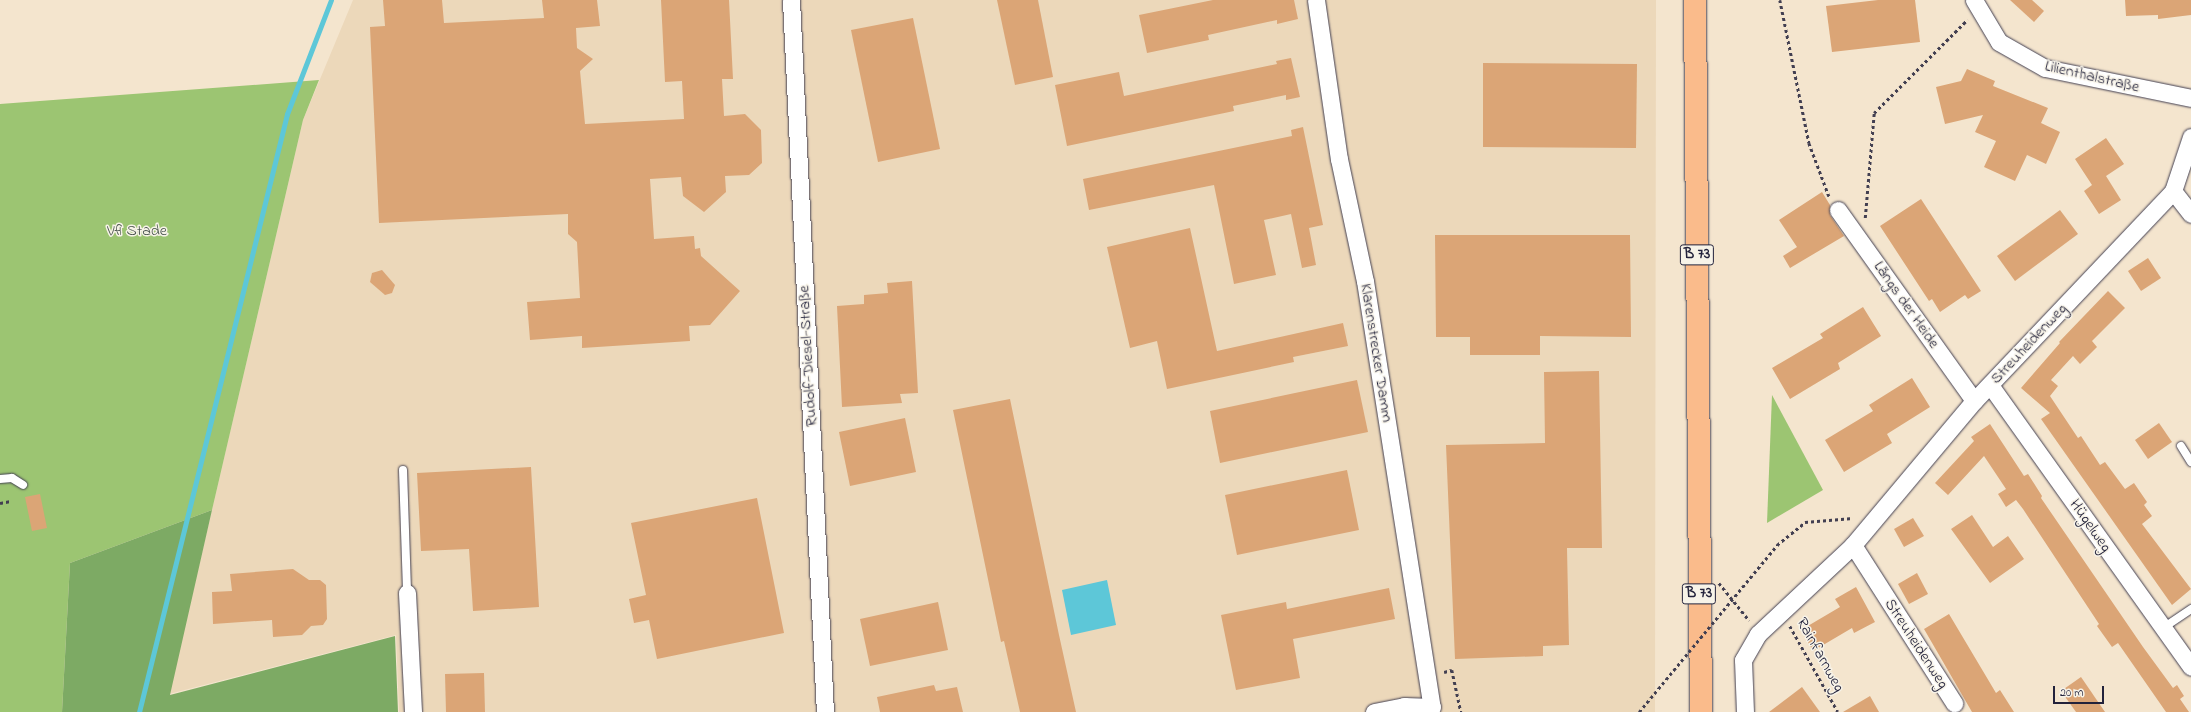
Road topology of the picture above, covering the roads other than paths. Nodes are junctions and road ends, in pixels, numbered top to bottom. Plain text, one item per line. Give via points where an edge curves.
1 (790, 0) edge
2 (1316, 0) edge
3 (1695, 0) edge
4 (1976, 4) edge
5 (2191, 98) edge
6 (2191, 137) edge
7 (2173, 191) junction
8 (1838, 210) road end
9 (2191, 214) edge
10 (1990, 385) junction
11 (1974, 401) junction
12 (2181, 446) dead end
13 (2191, 462) edge
14 (403, 470) dead end
15 (0, 479) edge
16 (23, 485) dead end
17 (1853, 545) junction
18 (407, 593) joint
19 (2191, 609) edge
20 (2163, 628) junction
21 (2191, 667) edge
22 (1700, 679) junction
23 (1954, 703) dead end
24 (1435, 709) edge
25 (413, 712) edge
26 (825, 712) edge
27 (1374, 712) edge
28 (1697, 712) edge
29 (1701, 712) edge
30 (1745, 712) edge

1 - 26 street, Rudolf-Diesel-Straße
2 - 24 street, Klarenstrecker Damm via 1339,159 1365,281
3 - 22 main road, B 73
4 - 5 street, Lilienthalstraße via 1999,42 2045,68
6 - 7 street, Streuheidenweg
7 - 9 street
7 - 10 street, Streuheidenweg
8 - 11 street, Längs der Heide
10 - 11 street, Streuheidenweg
10 - 20 street, Hügelweg
11 - 17 street, Streuheidenweg
12 - 13 lane
14 - 18 lane
15 - 16 lane via 12,478
17 - 23 street, Streuheidenweg
17 - 30 street, Streuheidenweg via 1758,634 1743,660
18 - 25 street
19 - 20 lane
20 - 21 street, Hügelweg
22 - 28 main road, B 73
22 - 29 main road, B 73
24 - 27 street via 1404,706

